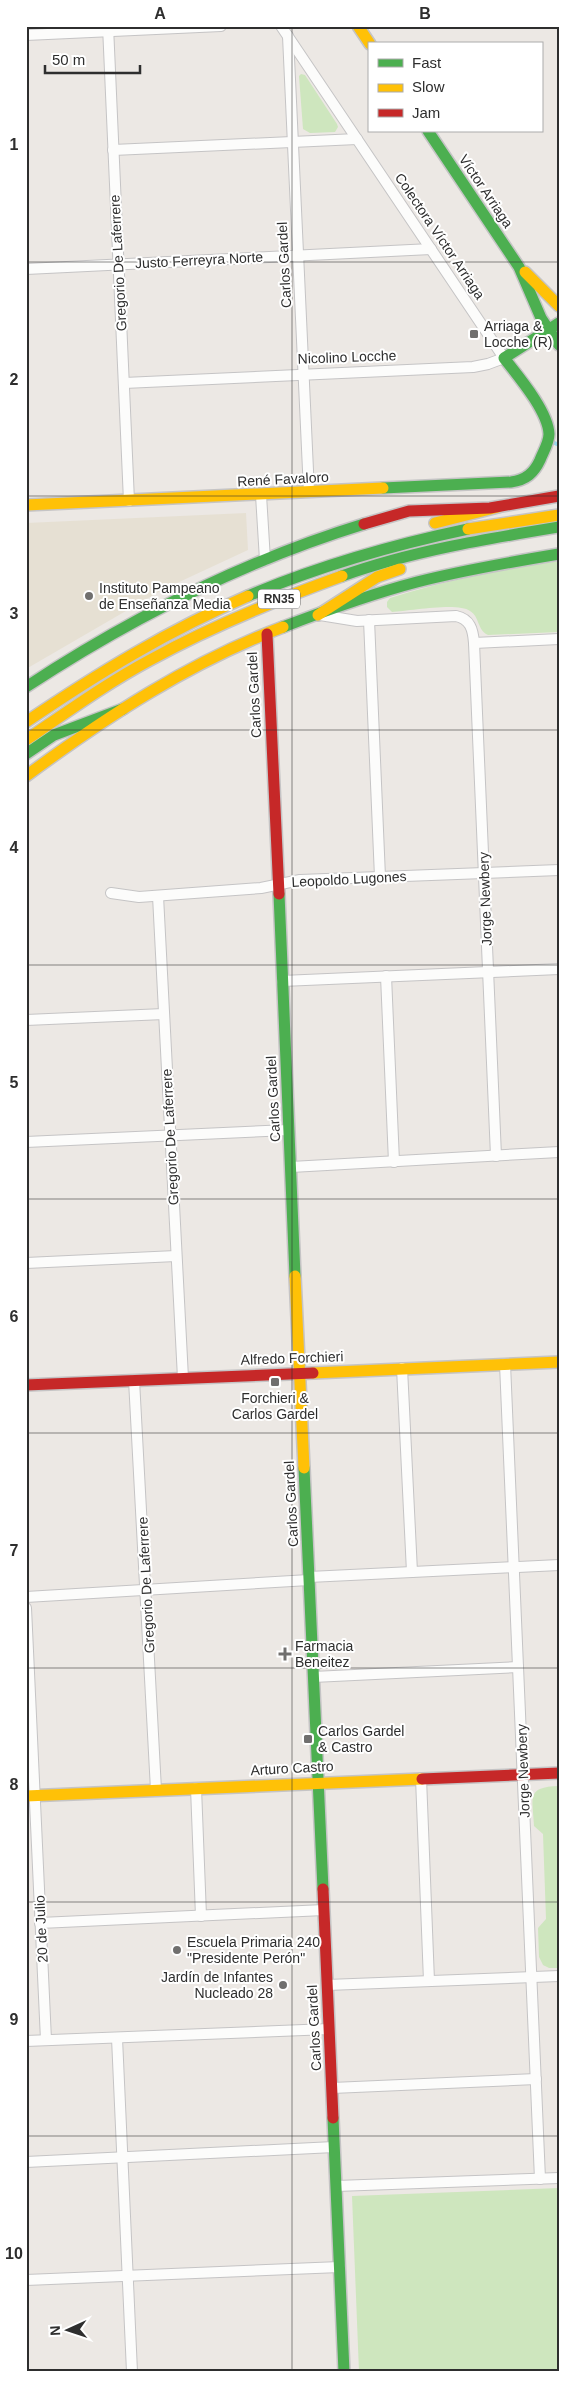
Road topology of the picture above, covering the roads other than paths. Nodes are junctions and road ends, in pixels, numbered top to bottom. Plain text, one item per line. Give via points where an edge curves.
1 (221, 26) edge
2 (281, 26) edge
3 (358, 26) edge
4 (108, 29) edge
5 (26, 35) edge
6 (288, 36) junction
7 (369, 42) edge
8 (429, 132) edge
9 (357, 139) junction
10 (293, 142) junction
11 (113, 150) junction
12 (431, 249) junction
13 (298, 256) junction
14 (118, 264) junction
15 (519, 267) junction
16 (26, 269) edge
17 (559, 306) edge
18 (559, 323) edge
19 (548, 330) junction
20 (559, 345) edge
21 (504, 358) junction
22 (304, 374) junction
23 (124, 383) junction
24 (535, 469) joint
25 (309, 492) junction
26 (261, 495) junction
27 (559, 496) edge
28 (129, 501) junction
29 (26, 506) edge
30 (498, 507) junction
31 (559, 515) edge
32 (422, 526) dead end
33 (559, 527) edge
34 (538, 530) junction
35 (404, 532) dead end
36 (559, 554) edge
37 (265, 560) junction
38 (270, 586) junction
39 (318, 614) junction
40 (369, 620) junction
41 (267, 634) junction
42 (559, 639) edge
43 (154, 641) junction
44 (474, 643) junction
45 (26, 687) edge
46 (26, 709) edge
47 (123, 709) junction
48 (26, 722) edge
49 (26, 740) edge
50 (26, 754) edge
51 (26, 776) edge
52 (559, 870) edge
53 (484, 873) junction
54 (380, 877) junction
55 (278, 885) junction
56 (111, 893) dead end
57 (158, 896) junction
58 (559, 969) edge
59 (488, 972) junction
60 (386, 976) junction
61 (282, 981) junction
62 (164, 1014) junction
63 (26, 1020) edge
64 (289, 1130) junction
65 (170, 1135) junction
66 (26, 1142) edge
67 (559, 1152) edge
68 (496, 1156) junction
69 (394, 1162) junction
70 (291, 1167) junction
71 (176, 1256) junction
72 (26, 1263) edge
73 (559, 1362) edge
74 (505, 1364) junction
75 (402, 1368) junction
76 (300, 1373) junction
77 (183, 1378) junction
78 (134, 1380) junction
79 (26, 1385) edge
80 (559, 1566) edge
81 (514, 1568) junction
82 (412, 1572) junction
83 (309, 1578) junction
84 (146, 1590) junction
85 (26, 1597) edge
86 (26, 1608) edge
87 (518, 1667) junction
88 (313, 1677) junction
89 (559, 1773) edge
90 (523, 1774) junction
91 (421, 1778) junction
92 (318, 1782) junction
93 (196, 1788) junction
94 (156, 1790) junction
95 (30, 1795) edge
96 (324, 1910) junction
97 (201, 1916) junction
98 (40, 1923) junction
99 (559, 1976) edge
100 (531, 1977) junction
101 (429, 1981) junction
102 (327, 1985) junction
103 (329, 2029) junction
104 (117, 2038) junction
105 (46, 2040) junction
106 (26, 2041) edge
107 (536, 2079) junction
108 (332, 2088) junction
109 (334, 2147) junction
110 (123, 2157) junction
111 (26, 2162) edge
112 (559, 2178) edge
113 (540, 2179) junction
114 (336, 2186) junction
115 (340, 2267) junction
116 (128, 2276) junction
117 (26, 2280) edge
118 (132, 2372) edge
119 (344, 2372) edge

1 - 4 street
2 - 6 street, Colectora Víctor Arriaga
3 - 7 main road
4 - 5 street
4 - 11 street, Gregorio De Laferrere
6 - 9 street, Colectora Víctor Arriaga
6 - 10 street, Carlos Gardel
8 - 15 main road, Víctor Arriaga
9 - 10 street
9 - 12 street, Colectora Víctor Arriaga
10 - 11 street
10 - 13 street, Carlos Gardel
11 - 14 street, Gregorio De Laferrere
12 - 13 street, Justo Ferreyra Norte
12 - 21 street, Colectora Víctor Arriaga
13 - 14 street, Justo Ferreyra Norte
13 - 22 street, Carlos Gardel
14 - 16 street, Justo Ferreyra Norte
14 - 23 street, Gregorio De Laferrere
15 - 17 main road, Víctor Arriaga
15 - 19 main road, Víctor Arriaga
18 - 19 main road, Nicolino Locche
19 - 20 main road, Víctor Arriaga
19 - 21 main road, Nicolino Locche
21 - 22 street, Nicolino Locche via 472,367
21 - 24 main road, Colectora Víctor Arriaga via 548,426 548,440
22 - 23 street, Nicolino Locche
22 - 25 street, Carlos Gardel
23 - 28 street, Gregorio De Laferrere
24 - 25 main road, René Favaloro via 525,479 511,482
25 - 26 main road, René Favaloro
26 - 28 main road, René Favaloro
26 - 37 street
27 - 30 main road
28 - 29 main road, René Favaloro
30 - 32 main road
30 - 37 main road via 409,511 332,534
31 - 38 main road, RN35 via 471,526 426,536
33 - 34 main road, RN35
34 - 39 main road via 497,546 446,556 382,575
34 - 49 main road, RN35 via 460,543 398,558 263,605 195,635 152,659
35 - 38 main road via 336,552
36 - 39 main road via 439,576
37 - 45 main road via 150,612
38 - 43 main road, RN35
39 - 40 street, Jorge Newbery
39 - 41 main road
40 - 44 street, Jorge Newbery via 459,617 470,624
40 - 54 street
41 - 47 main road via 194,669
41 - 55 main road, Carlos Gardel
42 - 44 street
43 - 46 main road via 98,664
43 - 48 main road, RN35
44 - 53 street, Jorge Newbery
47 - 50 main road via 58,733
47 - 51 main road
52 - 53 street, Leopoldo Lugones
53 - 54 street, Leopoldo Lugones
53 - 59 street, Jorge Newbery
54 - 55 street, Leopoldo Lugones via 300,880
55 - 57 street, Leopoldo Lugones
55 - 61 main road, Carlos Gardel
56 - 57 street, Leopoldo Lugones via 132,897
57 - 62 street, Gregorio De Laferrere
58 - 59 street
59 - 60 street
59 - 68 street, Jorge Newbery
60 - 61 street
60 - 69 street
61 - 64 main road, Carlos Gardel
62 - 63 street
62 - 65 street, Gregorio De Laferrere
64 - 65 street
64 - 70 main road, Carlos Gardel
65 - 66 street
65 - 71 street, Gregorio De Laferrere
67 - 68 street
68 - 69 street
69 - 70 street
70 - 76 main road, Carlos Gardel
71 - 72 street
71 - 77 street, Gregorio De Laferrere
73 - 74 main road, Alfredo Forchieri
74 - 75 main road, Alfredo Forchieri
74 - 81 street, Jorge Newbery
75 - 76 main road, Alfredo Forchieri
75 - 82 street
76 - 77 main road, Alfredo Forchieri
76 - 83 main road, Carlos Gardel
77 - 78 main road, Alfredo Forchieri
78 - 79 main road, Alfredo Forchieri
78 - 84 street, Gregorio De Laferrere
80 - 81 street
81 - 82 street
81 - 87 street, Jorge Newbery
82 - 83 street
83 - 84 street
83 - 88 main road, Carlos Gardel
84 - 85 street
84 - 94 street, Gregorio De Laferrere
86 - 95 street, 20 de Julio
87 - 88 street
87 - 90 street, Jorge Newbery
88 - 92 main road, Carlos Gardel
89 - 90 main road, Arturo Castro
90 - 91 main road, Arturo Castro
90 - 100 street, Jorge Newbery
91 - 92 main road, Arturo Castro
91 - 101 street
92 - 93 main road, Arturo Castro
92 - 96 main road, Carlos Gardel
93 - 94 main road, Arturo Castro
93 - 97 street
94 - 95 main road, Arturo Castro
95 - 98 street, 20 de Julio
96 - 97 street
96 - 102 main road, Carlos Gardel
97 - 98 street
98 - 105 street, 20 de Julio
99 - 100 street
100 - 101 street
100 - 107 street, Jorge Newbery
101 - 102 street
102 - 103 main road, Carlos Gardel
103 - 104 street
103 - 108 main road, Carlos Gardel
104 - 105 street
104 - 110 street
105 - 106 street
107 - 108 street
107 - 113 street, Jorge Newbery
108 - 109 main road, Carlos Gardel
109 - 110 street
109 - 114 main road, Carlos Gardel
110 - 111 street
110 - 116 street
112 - 113 street
113 - 114 street
114 - 115 main road, Carlos Gardel
115 - 116 street
115 - 119 main road, Carlos Gardel
116 - 117 street
116 - 118 street

